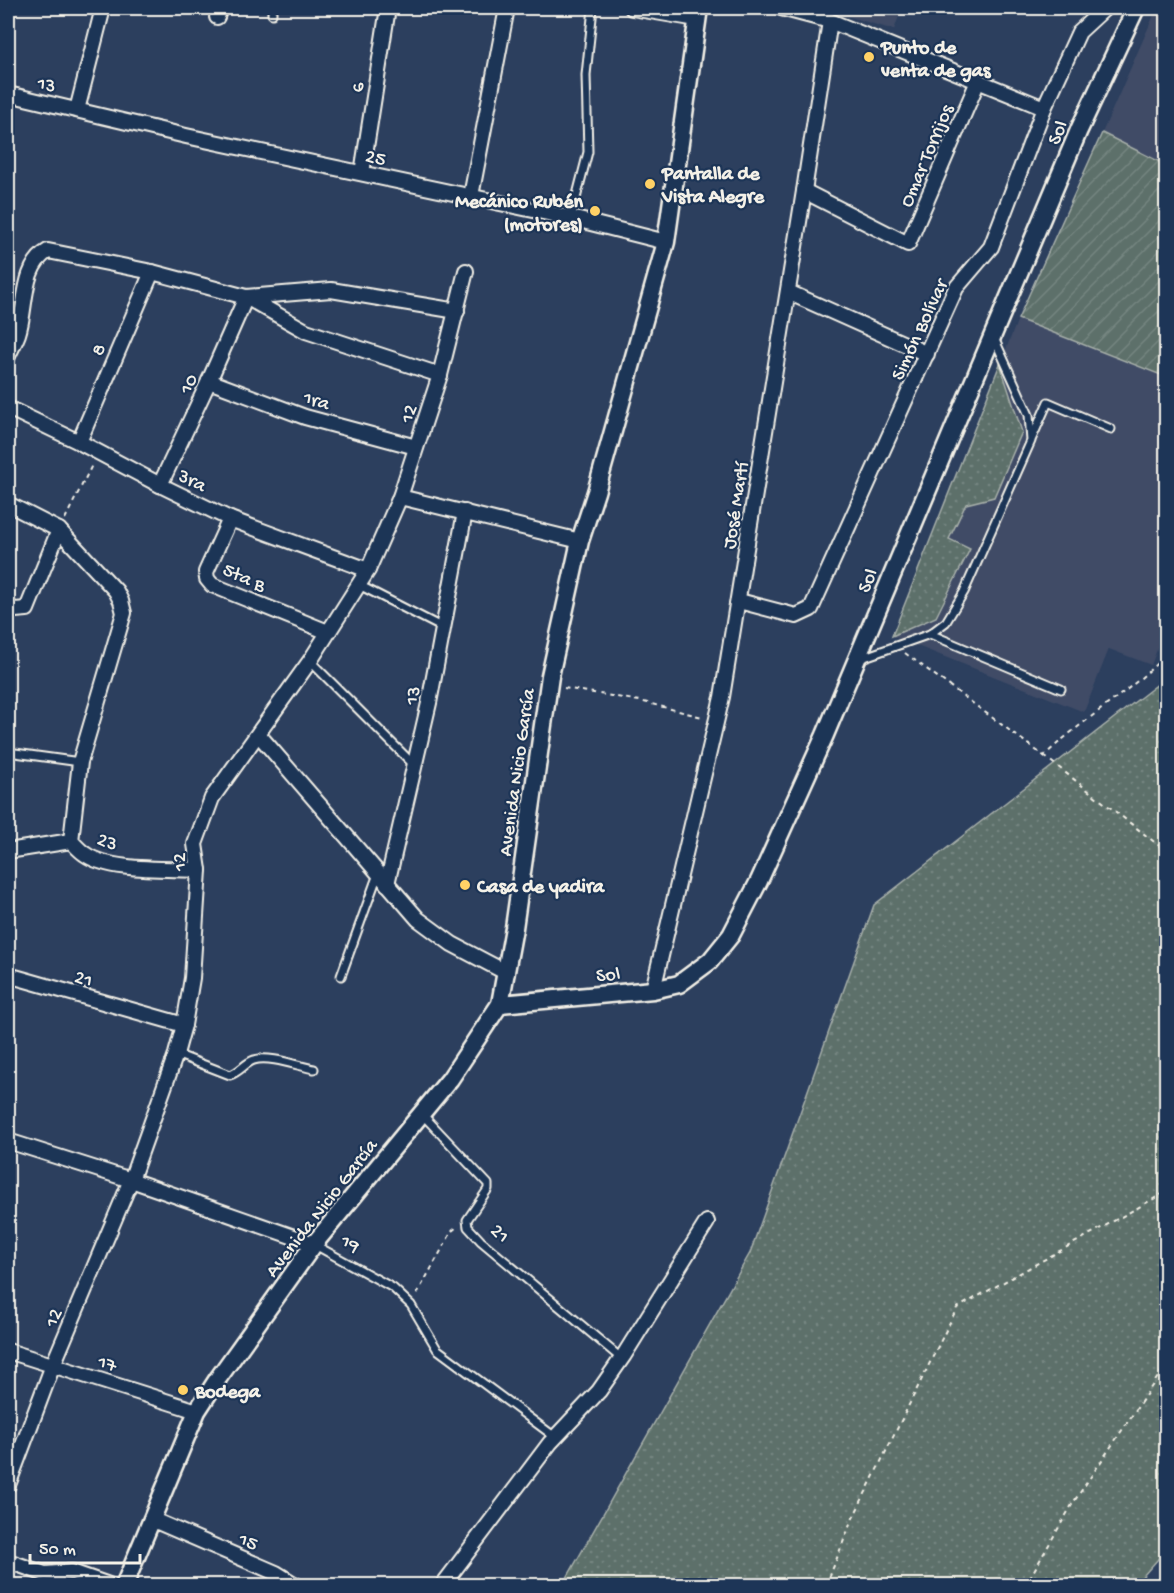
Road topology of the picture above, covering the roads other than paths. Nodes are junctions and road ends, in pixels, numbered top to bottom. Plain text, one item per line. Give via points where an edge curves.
1 (104, 8) edge
2 (388, 8) edge
3 (507, 8) edge
4 (593, 8) edge
5 (632, 8) edge
6 (781, 8) edge
7 (1105, 8) edge
8 (1136, 8) edge
9 (698, 13) edge
10 (830, 21) junction
11 (978, 81) junction
12 (8, 94) edge
13 (1044, 108) junction
14 (77, 110) junction
15 (362, 173) junction
16 (804, 191) junction
17 (471, 196) junction
18 (571, 218) junction
19 (666, 242) junction
20 (466, 271) dead end
21 (152, 272) junction
22 (788, 292) junction
23 (246, 297) junction
24 (457, 311) junction
25 (993, 336) junction
26 (927, 354) junction
27 (8, 356) edge
28 (440, 375) junction
29 (209, 381) junction
30 (8, 408) edge
31 (1111, 429) dead end
32 (1031, 441) junction
33 (79, 442) junction
34 (417, 447) junction
35 (160, 485) junction
36 (400, 497) junction
37 (8, 504) edge
38 (465, 512) junction
39 (230, 519) junction
40 (59, 530) junction
41 (580, 541) junction
42 (368, 570) junction
43 (359, 585) junction
44 (739, 601) junction
45 (8, 607) edge
46 (443, 628) junction
47 (328, 632) junction
48 (930, 634) junction
49 (310, 661) junction
50 (855, 661) junction
51 (1061, 689) dead end
52 (259, 735) junction
53 (8, 752) edge
54 (80, 762) junction
55 (416, 767) junction
56 (71, 841) junction
57 (8, 851) edge
58 (199, 870) junction
59 (383, 879) junction
60 (507, 973) junction
61 (8, 975) edge
62 (341, 976) dead end
63 (653, 990) junction
64 (500, 1004) junction
65 (184, 1026) junction
66 (176, 1054) junction
67 (314, 1069) dead end
68 (422, 1114) junction
69 (8, 1141) edge
70 (131, 1180) junction
71 (707, 1222) dead end
72 (314, 1244) junction
73 (8, 1352) edge
74 (622, 1359) junction
75 (53, 1365) junction
76 (197, 1411) junction
77 (555, 1437) junction
78 (8, 1485) edge
79 (151, 1519) junction
80 (8, 1561) edge
81 (112, 1586) edge
82 (124, 1586) edge
83 (297, 1586) edge
84 (442, 1586) edge

1 - 14 street
2 - 15 street, 6
3 - 17 street
4 - 18 lane via 586,75 588,152
5 - 9 street
6 - 10 street
7 - 13 street, Simón Bolívar via 1079,32
8 - 25 street, Sol via 1079,130
9 - 19 street, Avenida Nicio García
10 - 11 street
10 - 16 street, José Martí
11 - 13 street
11 - 16 street, Omar Torrijos via 908,244
12 - 14 street, 13
13 - 26 street, Simón Bolívar via 991,247 956,288
14 - 15 street, 25
15 - 17 street, 25
16 - 22 street, José Martí
17 - 18 street, 25
18 - 19 street, 25
19 - 41 street, Avenida Nicio García
20 - 24 street, 12
21 - 23 street
21 - 27 street via 48,251 39,256 32,265 18,334
21 - 33 street, 8
22 - 26 street
22 - 44 street, José Martí
23 - 24 street via 331,290
23 - 28 street via 306,331
23 - 29 street, 10
24 - 28 street, 12
25 - 32 lane via 1029,415
25 - 50 street, Sol
26 - 44 street, Simón Bolívar via 811,609 796,616
28 - 34 street, 12
29 - 34 street, 1ra via 305,417
29 - 35 street, 10
30 - 33 street, 3ra
31 - 32 lane via 1048,402
32 - 48 lane via 964,592 946,622
33 - 35 street, 3ra
34 - 36 street, 12
35 - 39 street, 3ra
36 - 38 street
36 - 42 street, 12
37 - 40 street
38 - 41 street
38 - 46 street, 13
39 - 42 street, 3ra
39 - 47 street, 5ta B via 206,572 212,585
40 - 45 street via 27,609
40 - 54 street via 116,591 124,613
41 - 60 street, Avenida Nicio García via 549,685
42 - 43 street, 12
43 - 46 lane
43 - 47 street, 12
44 - 63 street, José Martí via 716,721
46 - 55 street, 13
47 - 49 street, 12
48 - 50 lane
48 - 51 lane
49 - 52 street, 12
49 - 55 lane
50 - 63 street, Sol via 759,881 731,935 710,962 679,984
52 - 58 street, 12 via 212,798 195,844
52 - 59 street
53 - 54 lane
54 - 56 street
55 - 59 street, 13
56 - 57 street, 23
56 - 58 street, 23 via 100,861 127,867
58 - 65 street, 12 via 192,978
59 - 60 street via 418,919 452,944
59 - 62 lane
60 - 64 street, Avenida Nicio García
61 - 65 street, 21
63 - 64 street, Sol
64 - 68 street, Avenida Nicio García
65 - 66 street, 12
66 - 67 lane via 230,1075 262,1058
66 - 70 street, 12
68 - 72 street, Avenida Nicio García
68 - 74 lane, 21 via 488,1184 467,1220 468,1227
69 - 70 street, 19
70 - 72 street, 19
70 - 75 street, 12
71 - 74 street
72 - 76 street, Avenida Nicio García
72 - 77 lane, 19 via 393,1288 411,1305 437,1349
73 - 75 street, 17
74 - 77 street
75 - 76 street, 17
75 - 78 street, 12
76 - 79 street, Avenida Nicio García
77 - 84 street
79 - 82 street, Avenida Nicio García
79 - 83 street, 15 via 276,1573
80 - 81 street via 45,1574 72,1572

